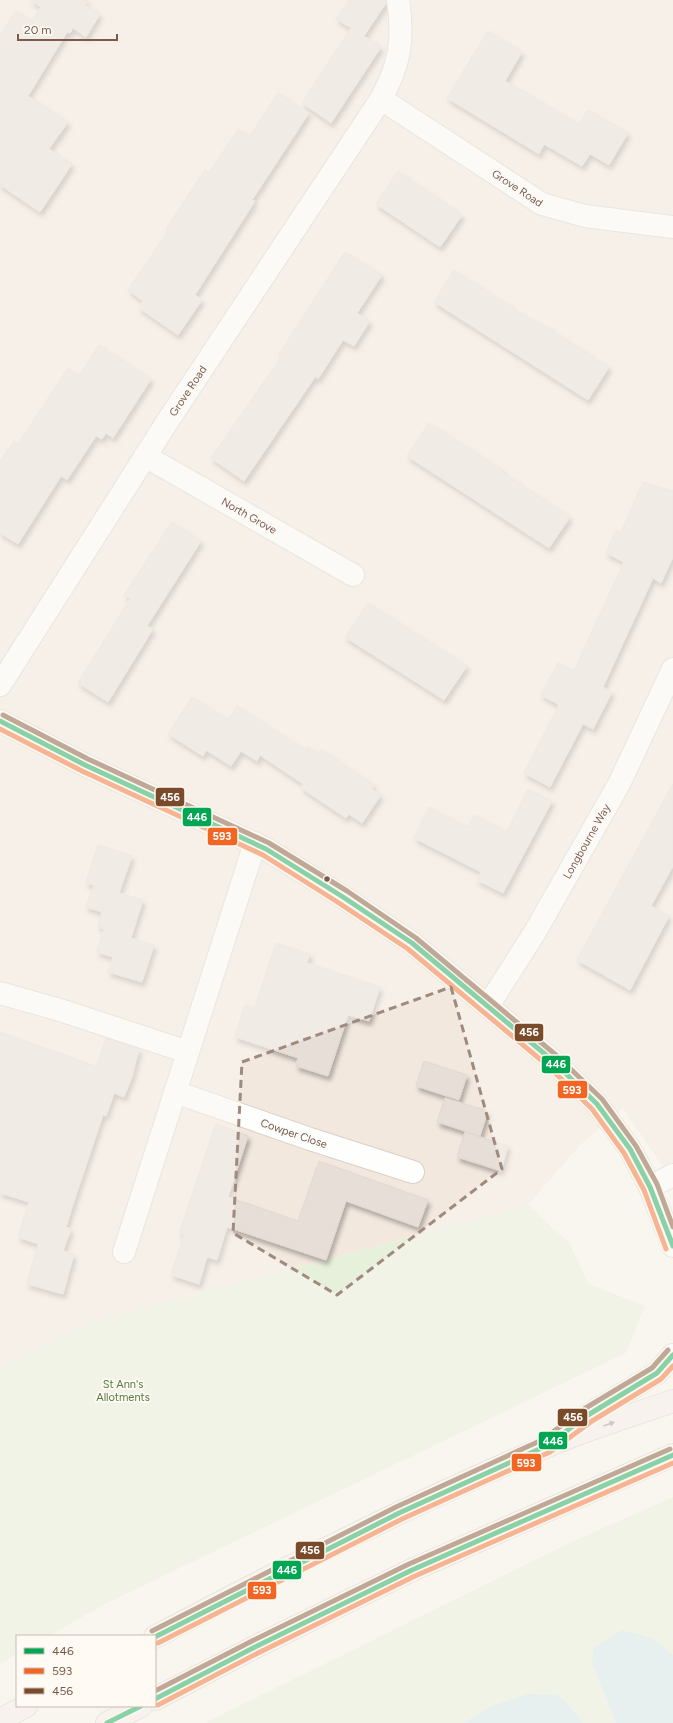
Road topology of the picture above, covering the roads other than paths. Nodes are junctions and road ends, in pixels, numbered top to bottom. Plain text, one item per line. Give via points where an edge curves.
1 (398, 0) edge
2 (381, 99) junction
3 (673, 227) edge
4 (145, 456) junction
5 (353, 575) dead end
6 (673, 669) edge
7 (0, 685) edge
8 (0, 721) edge
9 (255, 843) junction
10 (0, 993) edge
11 (488, 1006) junction
12 (188, 1052) junction
13 (175, 1092) junction
14 (413, 1172) dead end
15 (673, 1175) edge
16 (650, 1187) junction
17 (673, 1246) edge
18 (124, 1252) dead end
19 (673, 1355) edge
20 (673, 1401) edge
21 (546, 1446) junction
22 (673, 1455) edge
23 (156, 1636) edge
24 (156, 1697) edge
25 (24, 1707) edge
26 (138, 1707) edge
27 (0, 1720) edge
28 (108, 1723) edge

1 - 2 street, Grove Road via 401,39 398,58 390,83
2 - 3 street, Grove Road via 542,204 585,216
2 - 4 street, Grove Road
4 - 5 street, North Grove
4 - 7 street, Grove Road
6 - 11 street, Longbourne Way via 619,784 535,932
8 - 9 street via 85,765
9 - 11 street via 412,943
9 - 12 street
10 - 12 street
11 - 16 street via 552,1060 597,1104 630,1149
12 - 13 street
13 - 14 street, Cowper Close
13 - 18 street
15 - 16 street
16 - 17 street
19 - 21 street via 657,1373 588,1415
21 -> 20 main road
21 - 23 main road via 399,1513
22 - 24 main road via 412,1570
25 - 27 main road
26 - 28 main road

